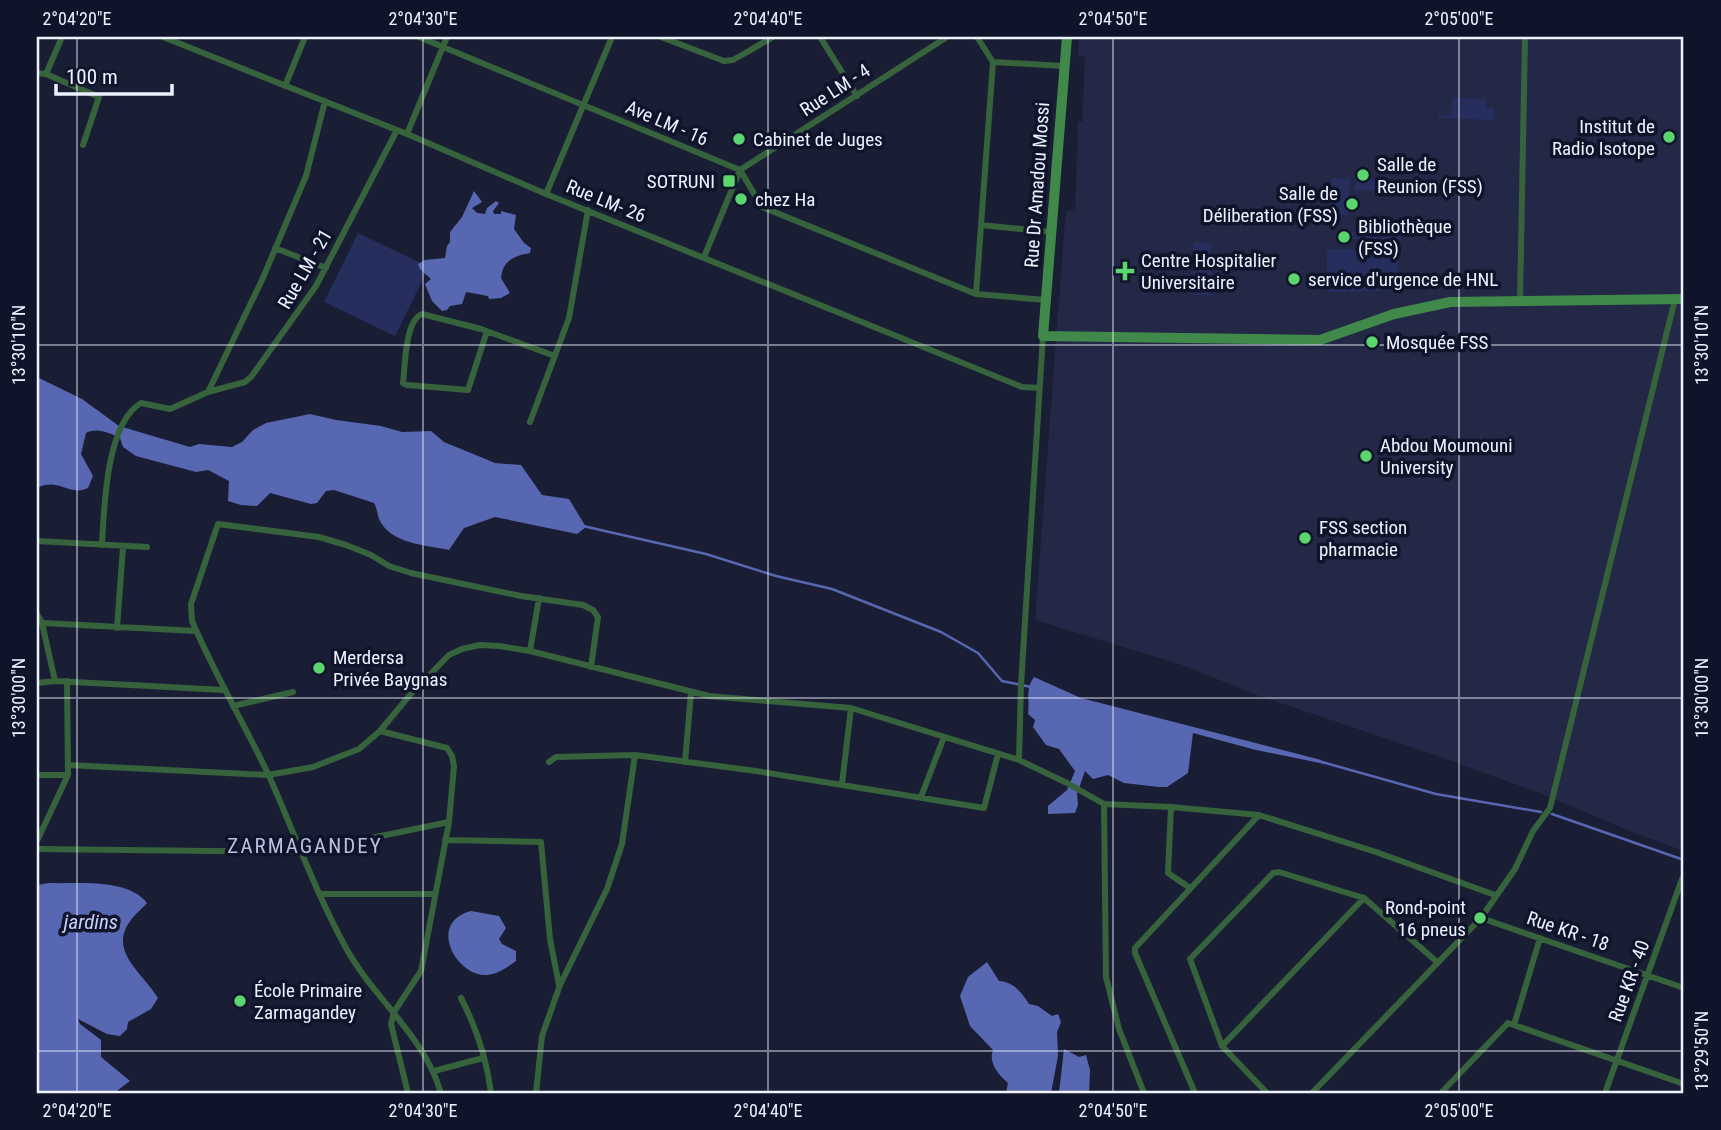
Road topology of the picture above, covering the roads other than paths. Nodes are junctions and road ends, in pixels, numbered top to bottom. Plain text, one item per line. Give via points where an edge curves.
1 (62, 37) edge
2 (163, 37) edge
3 (305, 37) edge
4 (419, 37) edge
5 (447, 37) edge
6 (612, 37) edge
7 (661, 37) edge
8 (773, 37) edge
9 (820, 37) edge
10 (947, 37) edge
11 (976, 37) edge
12 (1067, 37) edge
13 (1525, 37) edge
14 (443, 47) junction
15 (993, 62) junction
16 (1064, 66) junction
17 (37, 73) edge
18 (46, 74) junction
19 (285, 86) junction
20 (857, 96) junction
21 (325, 101) junction
22 (584, 105) junction
23 (397, 130) junction
24 (407, 134) junction
25 (83, 145) dead end
26 (740, 170) junction
27 (546, 194) junction
28 (588, 210) junction
29 (981, 225) junction
30 (1052, 232) junction
31 (275, 248) junction
32 (705, 257) junction
33 (326, 268) junction
34 (976, 294) junction
35 (1679, 299) edge
36 (1045, 300) junction
37 (1520, 301) junction
38 (487, 331) junction
39 (1043, 336) junction
40 (555, 356) junction
41 (1039, 388) junction
42 (208, 393) junction
43 (530, 422) dead end
44 (37, 541) edge
45 (102, 545) junction
46 (123, 547) junction
47 (147, 547) dead end
48 (539, 598) junction
49 (37, 614) edge
50 (42, 623) junction
51 (117, 628) junction
52 (196, 631) junction
53 (530, 651) junction
54 (591, 667) junction
55 (55, 681) junction
56 (67, 681) junction
57 (37, 682) edge
58 (225, 690) junction
59 (293, 692) dead end
60 (691, 693) junction
61 (233, 705) junction
62 (851, 708) junction
63 (380, 730) junction
64 (944, 737) junction
65 (998, 754) junction
66 (635, 755) junction
67 (1018, 760) junction
68 (549, 762) dead end
69 (685, 762) junction
70 (68, 765) junction
71 (37, 775) edge
72 (68, 775) junction
73 (268, 775) junction
74 (842, 784) junction
75 (921, 797) junction
76 (1104, 804) junction
77 (1171, 807) junction
78 (1259, 815) junction
79 (449, 822) junction
80 (445, 840) junction
81 (37, 841) edge
82 (37, 849) edge
83 (303, 852) junction
84 (1682, 878) dead end
85 (1190, 888) junction
86 (319, 894) junction
87 (435, 894) junction
88 (1496, 895) junction
89 (1364, 898) junction
90 (1481, 918) junction
91 (1540, 938) junction
92 (1437, 962) junction
93 (1647, 975) junction
94 (559, 985) junction
95 (1684, 988) edge
96 (461, 998) dead end
97 (394, 1012) junction
98 (1514, 1025) junction
99 (1222, 1046) junction
100 (483, 1058) junction
101 (1617, 1061) junction
102 (434, 1071) junction
103 (1684, 1084) edge
104 (1315, 1092) edge
105 (408, 1093) edge
106 (441, 1093) edge
107 (491, 1093) edge
108 (536, 1093) edge
109 (1144, 1093) edge
110 (1195, 1093) edge
111 (1267, 1093) edge
112 (1441, 1093) edge
113 (1605, 1093) edge

1 - 18 street
2 - 19 street, Rue LM- 26
3 - 19 street
4 - 14 street, Ave LM - 16
5 - 14 street
6 - 22 street
7 - 8 street via 730,61
9 - 20 street
10 - 20 street, Rue LM - 4
11 - 15 street
12 - 16 street, Rue Dr Amadou Mossi
13 - 37 street
14 - 22 street, Ave LM - 16
14 - 24 street
15 - 16 street
15 - 29 street
16 - 30 street, Rue Dr Amadou Mossi
17 - 18 street
18 - 25 street via 98,96
19 - 21 street, Rue LM- 26
20 - 26 street, Rue LM - 4
21 - 23 street, Rue LM- 26
21 - 31 street via 306,176
22 - 26 street, Ave LM - 16
22 - 27 street
23 - 24 street, Rue LM- 26
23 - 33 street, Rue LM - 21
24 - 27 street, Rue LM- 26
26 - 32 street
26 - 34 street via 762,206
27 - 28 street, Rue LM- 26
28 - 32 street, Rue LM- 26
28 - 40 street via 572,308
29 - 30 street
29 - 34 street
30 - 36 street, Rue Dr Amadou Mossi
31 - 33 street
31 - 42 street
32 - 41 street, Rue LM- 26 via 1022,387
33 - 42 street, Rue LM - 21 via 251,377
34 - 36 street
35 - 37 street
35 - 88 street via 1550,808
36 - 39 street, Rue Dr Amadou Mossi
37 - 39 street via 1450,302 1375,320 1320,340
38 - 38 street via 417,315 408,337 404,385 468,390
38 - 40 street
39 - 41 street
40 - 43 street
41 - 67 street
42 - 45 street, Rue LM - 21 via 170,409 141,404 130,413 118,437 107,480
44 - 45 street
45 - 46 street
46 - 47 street
46 - 51 street
48 - 52 street via 411,573 319,537 218,524 191,604
48 - 53 street
48 - 54 street via 583,605 596,613 598,631
49 - 50 street
50 - 51 street
50 - 55 street
51 - 52 street
52 - 58 street
53 - 54 street
53 - 63 street via 480,645 450,655
54 - 60 street
55 - 56 street
55 - 57 street
56 - 58 street
56 - 70 street
58 - 61 street
59 - 61 street
60 - 62 street
60 - 69 street
61 - 73 street
62 - 64 street
62 - 74 street
63 - 73 street via 359,749 335,760
63 - 79 street via 450,752 454,766
64 - 65 street
64 - 75 street
65 - 67 street
65 - 75 street via 984,808
66 - 68 street via 556,757
66 - 69 street
66 - 94 street via 622,844 607,889
67 - 76 street
69 - 74 street
70 - 72 street
70 - 73 street
71 - 72 street
72 - 81 street
73 - 83 street
74 - 75 street
76 - 77 street
76 - 109 street via 1108,985
77 - 78 street
77 - 85 street via 1168,873
78 - 85 street
78 - 88 street
79 - 80 street
79 - 83 street
80 - 87 street
80 - 94 street via 541,842
82 - 83 street
83 - 86 street
84 - 93 street, Rue KR - 40
85 - 110 street via 1138,944 1135,953
86 - 87 street
86 - 97 street via 355,963
87 - 97 street via 420,974
88 - 90 street
89 - 92 street
89 - 99 street
89 - 99 street via 1276,872 1192,956
90 - 91 street, Rue KR - 18
90 - 92 street
91 - 93 street, Rue KR - 18
91 - 98 street
92 - 104 street
93 - 95 street, Rue KR - 18
93 - 101 street, Rue KR - 40
94 - 108 street via 542,1036
96 - 100 street
97 - 102 street
97 - 105 street via 391,1024
98 - 101 street
98 - 112 street via 1508,1023
99 - 111 street
100 - 102 street
100 - 107 street
101 - 103 street
101 - 113 street, Rue KR - 40
102 - 106 street

